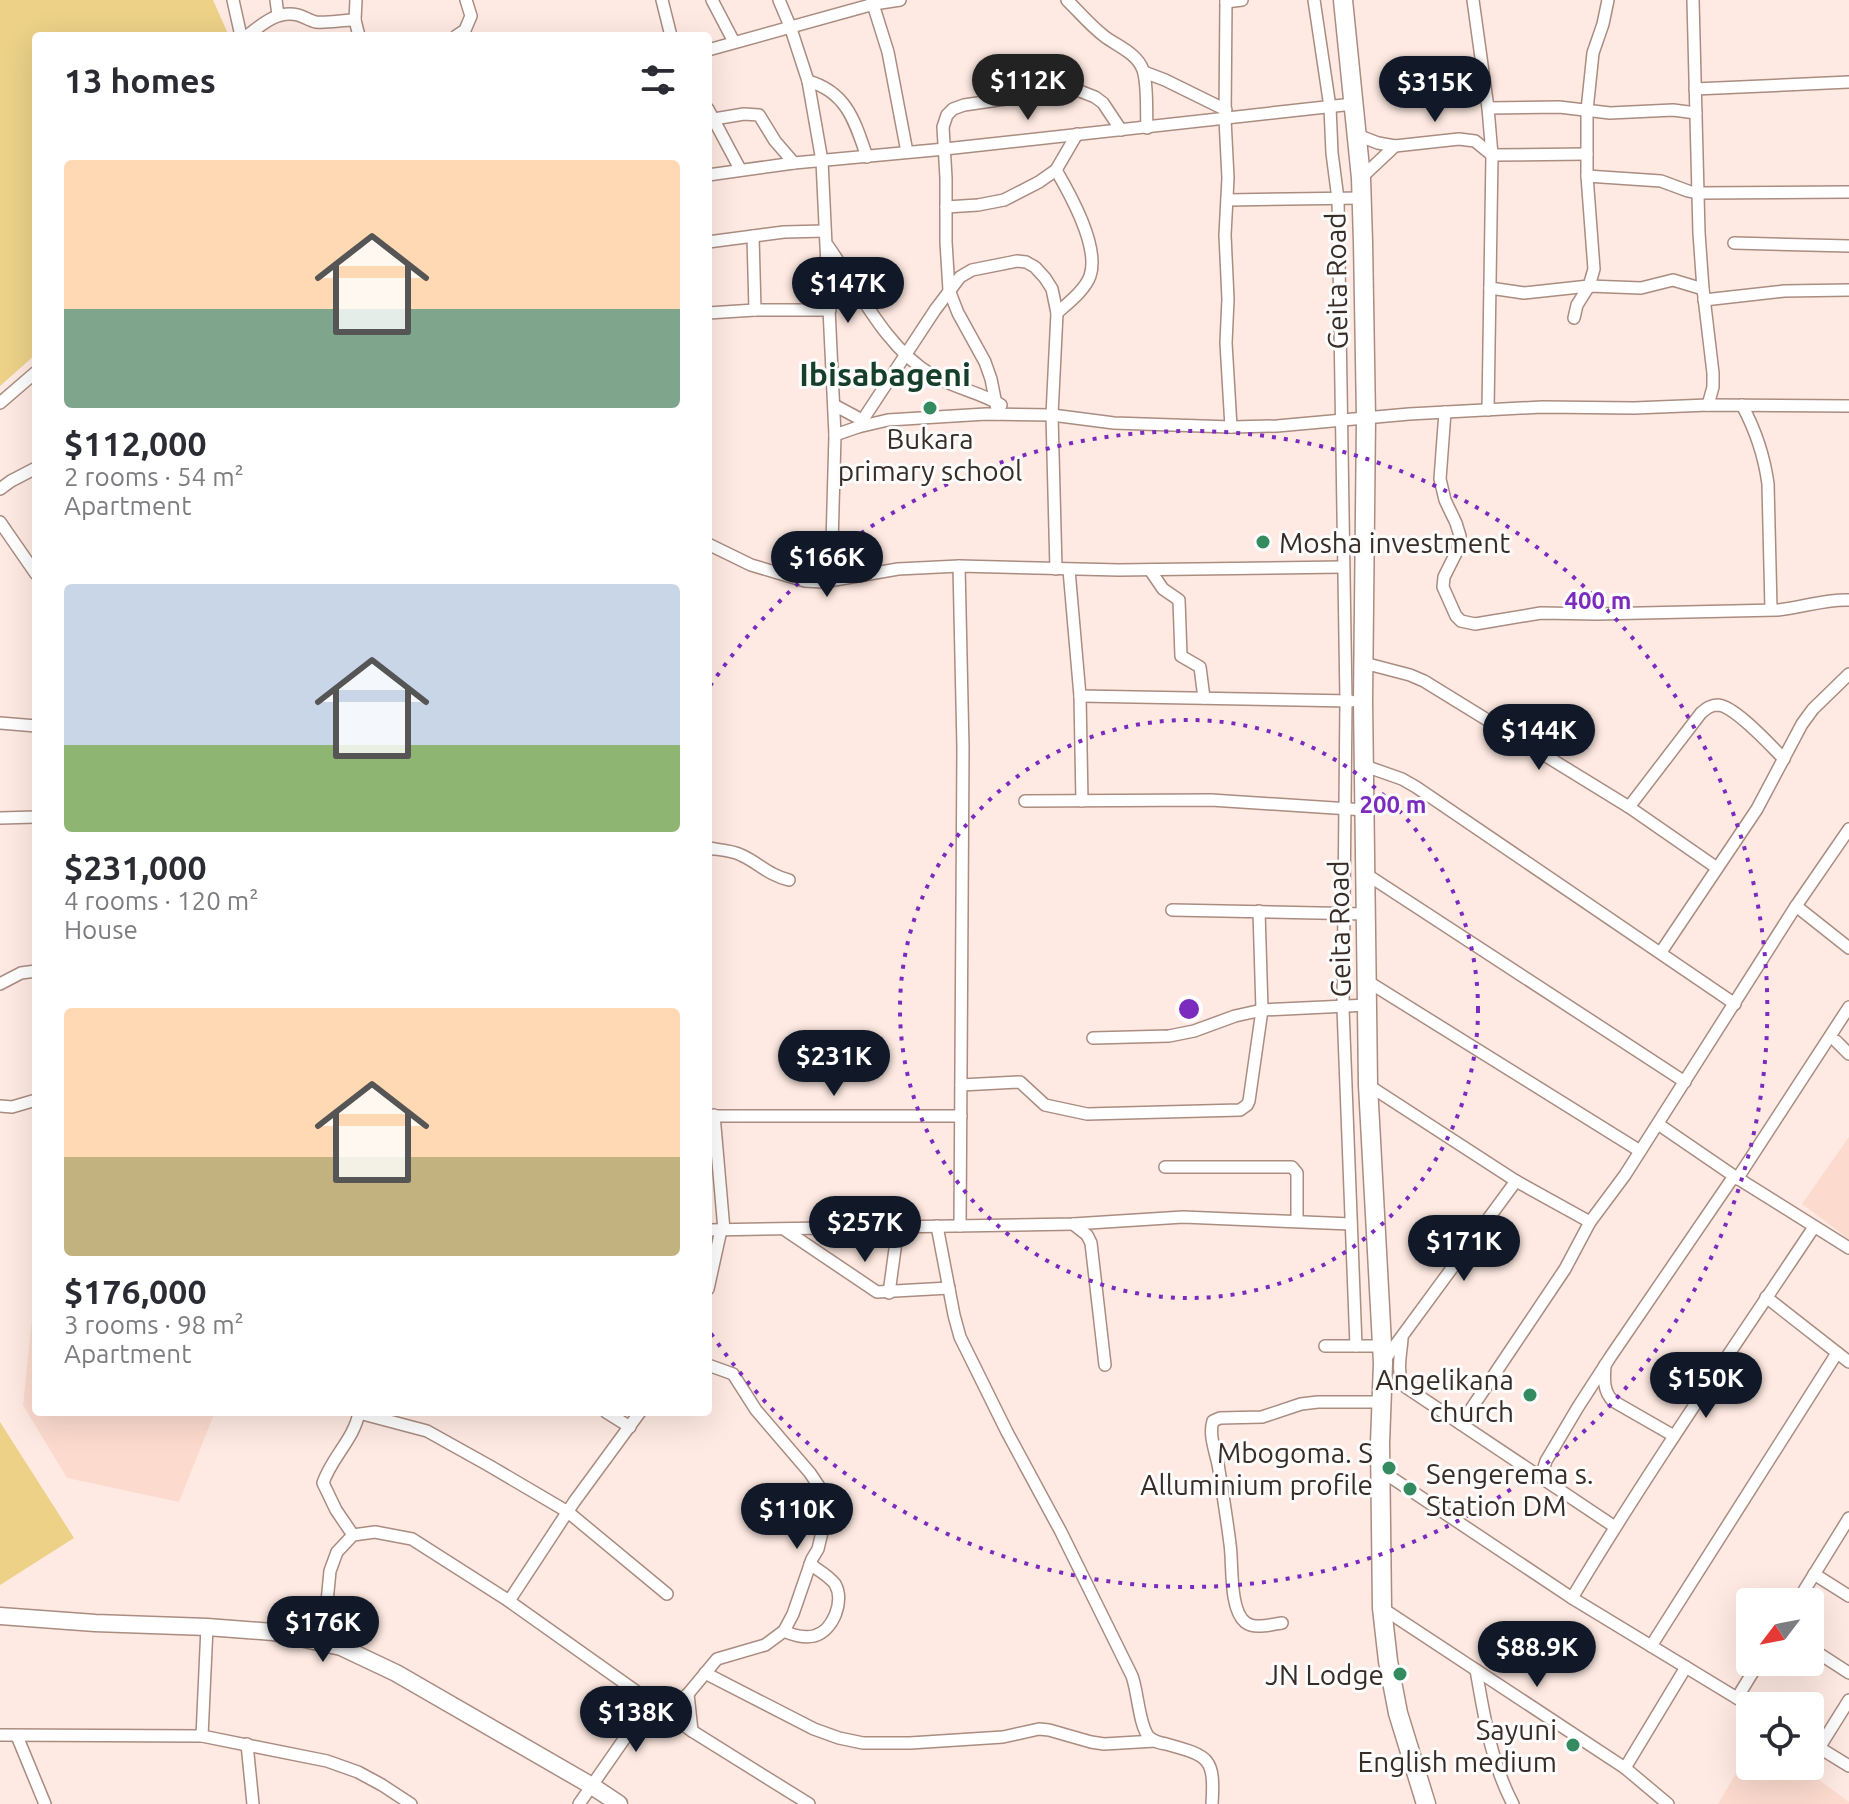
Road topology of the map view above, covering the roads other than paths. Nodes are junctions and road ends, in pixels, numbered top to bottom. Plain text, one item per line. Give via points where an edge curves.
1 (223, 0) edge
2 (233, 0) edge
3 (276, 0) edge
4 (356, 0) edge
5 (466, 0) edge
6 (662, 0) edge
7 (712, 0) edge
8 (779, 0) edge
9 (900, 0) edge
10 (1067, 0) edge
11 (1242, 0) edge
12 (1314, 0) edge
13 (1344, 0) edge
14 (1473, 0) edge
15 (1608, 0) edge
16 (1693, 0) edge
17 (1226, 1) edge
18 (873, 2) edge
19 (278, 15) junction
20 (236, 18) junction
21 (355, 20) junction
22 (790, 26) junction
23 (240, 32) edge
24 (252, 32) edge
25 (358, 32) edge
26 (462, 32) edge
27 (670, 32) edge
28 (734, 42) junction
29 (712, 49) edge
30 (1144, 72) junction
31 (808, 81) junction
32 (1849, 82) edge
33 (1695, 89) junction
34 (1353, 104) junction
35 (1330, 107) junction
36 (1488, 108) junction
37 (1587, 110) junction
38 (1696, 113) junction
39 (1226, 114) junction
40 (712, 116) edge
41 (712, 120) edge
42 (1147, 128) junction
43 (1121, 130) junction
44 (1077, 134) junction
45 (1357, 135) junction
46 (1395, 146) junction
47 (945, 149) junction
48 (907, 152) junction
49 (1587, 154) junction
50 (1492, 155) junction
51 (867, 157) junction
52 (822, 161) junction
53 (794, 163) junction
54 (740, 169) junction
55 (1056, 170) junction
56 (712, 174) edge
57 (1587, 176) junction
58 (1361, 178) junction
59 (1849, 192) edge
60 (1697, 193) junction
61 (1362, 198) junction
62 (1338, 199) junction
63 (1227, 200) junction
64 (946, 207) junction
65 (825, 231) junction
66 (753, 236) junction
67 (712, 241) edge
68 (1734, 243) dead end
69 (827, 244) junction
70 (1849, 246) edge
71 (1589, 286) junction
72 (1490, 288) junction
73 (949, 290) junction
74 (1849, 290) edge
75 (1703, 295) junction
76 (755, 310) junction
77 (830, 310) junction
78 (712, 313) edge
79 (1057, 313) junction
80 (1574, 318) dead end
81 (905, 354) junction
82 (32, 375) edge
83 (0, 403) edge
84 (834, 405) junction
85 (1708, 405) junction
86 (1742, 405) junction
87 (1849, 406) edge
88 (997, 408) junction
89 (1488, 410) junction
90 (1445, 412) junction
91 (1052, 415) junction
92 (1366, 418) junction
93 (1340, 420) junction
94 (860, 424) junction
95 (1231, 427) junction
96 (835, 435) junction
97 (32, 470) edge
98 (0, 489) edge
99 (0, 522) edge
100 (713, 547) edge
101 (32, 566) edge
102 (959, 566) junction
103 (1343, 567) junction
104 (1062, 570) junction
105 (1150, 570) junction
106 (831, 580) junction
107 (1849, 600) edge
108 (1771, 609) junction
109 (1364, 663) junction
110 (1849, 674) edge
111 (1080, 696) junction
112 (1204, 698) junction
113 (1354, 701) junction
114 (0, 723) edge
115 (32, 726) edge
116 (1784, 759) junction
117 (1365, 766) junction
118 (1025, 801) dead end
119 (1082, 801) junction
120 (1629, 807) junction
121 (1344, 809) junction
122 (1365, 810) junction
123 (32, 817) edge
124 (0, 818) edge
125 (1849, 829) edge
126 (712, 849) edge
127 (1717, 868) junction
128 (1366, 874) junction
129 (789, 880) dead end
130 (1796, 906) junction
131 (1172, 910) dead end
132 (1259, 911) junction
133 (1343, 913) junction
134 (1366, 914) junction
135 (1849, 948) edge
136 (1661, 952) junction
137 (32, 972) edge
138 (1367, 981) junction
139 (0, 984) edge
140 (1735, 1004) junction
141 (1368, 1005) junction
142 (1343, 1006) junction
143 (1849, 1007) edge
144 (1262, 1010) junction
145 (1093, 1038) dead end
146 (1836, 1041) dead end
147 (1849, 1054) edge
148 (1685, 1082) junction
149 (961, 1085) junction
150 (1368, 1085) junction
151 (32, 1101) edge
152 (0, 1106) edge
153 (712, 1116) edge
154 (961, 1116) junction
155 (1658, 1124) junction
156 (712, 1126) edge
157 (1640, 1151) junction
158 (1165, 1167) dead end
159 (1735, 1178) junction
160 (1516, 1181) junction
161 (1794, 1215) junction
162 (1297, 1221) junction
163 (1590, 1222) junction
164 (1073, 1224) junction
165 (1351, 1224) junction
166 (937, 1226) junction
167 (960, 1226) junction
168 (898, 1227) junction
169 (1814, 1227) junction
170 (712, 1230) edge
171 (723, 1230) junction
172 (785, 1230) junction
173 (1803, 1244) junction
174 (1849, 1248) edge
175 (712, 1273) edge
176 (949, 1288) junction
177 (889, 1293) junction
178 (1766, 1297) junction
179 (1402, 1339) junction
180 (1325, 1346) dead end
181 (1356, 1346) junction
182 (1837, 1353) junction
183 (1383, 1354) junction
184 (1849, 1362) edge
185 (1105, 1365) dead end
186 (1605, 1365) junction
187 (712, 1366) edge
188 (1381, 1402) junction
189 (358, 1416) edge
190 (373, 1416) edge
191 (612, 1416) edge
192 (637, 1416) edge
193 (1461, 1424) junction
194 (630, 1427) junction
195 (1674, 1436) junction
196 (1380, 1470) junction
197 (1541, 1477) junction
198 (568, 1512) junction
199 (1849, 1518) edge
200 (1615, 1527) junction
201 (353, 1535) junction
202 (810, 1564) junction
203 (1814, 1574) junction
204 (1806, 1588) edge
205 (667, 1594) dead end
206 (1849, 1596) edge
207 (1572, 1598) junction
208 (509, 1601) junction
209 (1382, 1608) junction
210 (0, 1616) edge
211 (1282, 1623) dead end
212 (207, 1627) junction
213 (784, 1631) junction
214 (323, 1643) junction
215 (1651, 1646) junction
216 (1824, 1657) edge
217 (1686, 1667) junction
218 (1476, 1670) junction
219 (705, 1673) junction
220 (1849, 1673) edge
221 (688, 1694) junction
222 (1736, 1697) edge
223 (1849, 1700) edge
224 (650, 1702) junction
225 (665, 1713) junction
226 (692, 1731) junction
227 (1824, 1732) edge
228 (0, 1735) edge
229 (17, 1736) junction
230 (202, 1736) junction
231 (1155, 1741) junction
232 (247, 1744) junction
233 (1824, 1751) edge
234 (1849, 1766) edge
235 (1625, 1768) junction
236 (592, 1786) junction
237 (45, 1804) edge
238 (253, 1804) edge
239 (411, 1804) edge
240 (579, 1804) edge
241 (619, 1804) edge
242 (809, 1804) edge
243 (1212, 1804) edge
244 (1426, 1804) edge
245 (1513, 1804) edge
246 (1668, 1804) edge

1 - 20 street
2 - 20 street
3 - 19 street
4 - 21 street
5 - 26 street via 471,16
6 - 27 street
7 - 28 street
8 - 22 street
9 - 18 street
10 - 30 street
11 - 17 street
12 - 35 street
13 - 34 highway, Geita Road
14 - 36 street
15 - 37 street via 1593,53
16 - 33 street
17 - 39 street
18 - 22 street
18 - 48 street
19 - 21 street via 313,22
19 - 24 street
20 - 23 street
21 - 25 street
22 - 28 street
22 - 31 street
28 - 29 street
30 - 39 street
30 - 42 street
31 - 51 street via 840,99
31 - 52 street
32 - 33 street
33 - 38 street
34 - 35 street
34 - 45 highway, Geita Road
35 - 39 street
35 - 62 street
36 - 37 street
36 - 50 street
37 - 38 street
37 - 49 street
38 - 60 street
39 - 42 street
39 - 63 street
40 - 53 street via 759,115
41 - 54 street
42 - 43 street
43 - 44 street
43 - 47 street via 1095,97 1072,88 1047,87 953,109 943,127
44 - 47 street
44 - 55 street
45 - 46 street
45 - 58 highway, Geita Road
46 - 50 street via 1467,139
46 - 58 street
47 - 48 street
47 - 64 street
48 - 51 street
49 - 50 street
49 - 57 street
50 - 72 street
51 - 52 street
52 - 53 street
52 - 65 street
53 - 54 street
54 - 56 street
55 - 64 street via 1004,200
55 - 79 street via 1086,234 1092,263 1087,281
57 - 60 street via 1661,181
57 - 71 street via 1594,269
58 - 61 highway, Geita Road
59 - 60 street
60 - 75 street
61 - 62 street
61 - 92 highway, Geita Road
62 - 63 street
62 - 93 street
63 - 95 street
64 - 73 street
65 - 66 street
65 - 69 street
66 - 67 street
66 - 76 street
68 - 70 street
69 - 77 street
69 - 81 street
71 - 72 street via 1524,293
71 - 75 street via 1641,288 1677,280
71 - 80 street
72 - 89 street
73 - 79 street via 972,270 1026,262 1052,289
73 - 81 street
73 - 88 street via 985,362
74 - 75 street
75 - 85 street via 1713,373
76 - 77 street
76 - 78 street
77 - 84 street
79 - 91 street
81 - 88 street via 936,377
81 - 94 street
82 - 83 street
84 - 94 street
84 - 96 street
85 - 86 street
85 - 89 street
86 - 87 street
86 - 108 street via 1768,484
88 - 91 street
88 - 94 street
89 - 90 street
90 - 92 street
90 - 108 street via 1440,479 1460,536 1443,587 1461,621 1475,624 1541,613
91 - 95 street
91 - 104 street
92 - 93 street
92 - 109 highway, Geita Road
93 - 95 street
93 - 103 street
94 - 96 street
96 - 106 street
97 - 98 street
99 - 101 street
100 - 106 street via 783,576
102 - 104 street
102 - 106 street
102 - 149 street
103 - 105 street
103 - 113 street
104 - 105 street
104 - 111 street
105 - 112 street via 1179,600 1181,656 1200,667
107 - 108 street
109 - 113 highway, Geita Road
109 - 120 street via 1424,681
110 - 116 street via 1813,709
111 - 112 street
111 - 119 street
112 - 113 street
113 - 117 highway, Geita Road
113 - 121 street
114 - 115 street
116 - 120 street via 1735,712 1710,706
116 - 127 street
117 - 122 highway, Geita Road
117 - 136 street via 1416,787
118 - 119 street
119 - 121 street via 1211,800
120 - 127 street
121 - 122 street
121 - 133 street
122 - 128 highway, Geita Road
123 - 124 street
125 - 130 street
126 - 129 street via 741,855
127 - 136 street
128 - 134 highway, Geita Road
128 - 148 street
130 - 135 street
130 - 140 street
131 - 132 street
132 - 133 street
132 - 144 street
133 - 134 street
133 - 142 street
134 - 138 highway, Geita Road
136 - 140 street
137 - 139 street
138 - 141 highway, Geita Road
138 - 157 street
140 - 148 street
141 - 142 street
141 - 150 highway, Geita Road
142 - 144 street
142 - 165 street
143 - 159 street
144 - 145 street via 1169,1036
144 - 149 street via 1249,1101 1240,1110 1091,1115 1045,1105 1020,1082
146 - 147 street
148 - 155 street
149 - 154 street
150 - 160 street
150 - 183 highway, Geita Road
151 - 152 street
153 - 154 street
154 - 167 street
155 - 157 street
155 - 159 street
156 - 171 street
157 - 163 street
158 - 162 street via 1295,1168
159 - 161 street
159 - 186 street
160 - 163 street
160 - 179 street
161 - 169 street
161 - 173 street
162 - 164 street via 1183,1217
162 - 165 street
163 - 193 street via 1565,1269
164 - 167 street
164 - 185 street via 1091,1243
165 - 181 street
166 - 167 street
166 - 168 street
166 - 176 street
168 - 172 street
168 - 177 street
169 - 173 street
169 - 174 street
170 - 171 street
171 - 172 street
171 - 175 street
172 - 177 street via 870,1289
173 - 178 street
176 - 177 street
176 - 231 street via 969,1355 1132,1676 1142,1724
178 - 182 street
178 - 195 street
179 - 183 street
179 - 193 street via 1402,1384
180 - 181 street
181 - 183 street
182 - 184 street
182 - 215 street
183 - 188 highway, Geita Road
186 - 195 street via 1608,1396
186 - 197 street
187 - 202 street via 733,1374 820,1488 823,1528
188 - 196 highway, Geita Road
188 - 211 street via 1318,1402 1262,1417 1213,1421 1235,1604 1247,1624
189 - 201 street via 323,1483
190 - 198 street via 427,1431
191 - 194 street
192 - 194 street
193 - 197 street
194 - 198 street
195 - 200 street
196 - 207 street
196 - 209 highway, Geita Road
197 - 200 street
198 - 205 street
198 - 208 street
199 - 203 street
200 - 207 street
201 - 208 street via 375,1532 412,1539
201 - 214 street via 337,1552 330,1571
202 - 213 street
202 - 213 street via 834,1584 839,1605 826,1628 813,1637
203 - 204 street
203 - 206 street
207 - 215 street
208 - 224 street
209 - 218 street
209 - 244 highway, Geita Road via 1398,1713
210 - 212 main road
212 - 214 main road via 273,1632
212 - 230 street
213 - 219 street via 765,1645 717,1659
214 - 236 main road via 396,1673
215 - 217 street
216 - 220 street
217 - 222 street
217 - 235 street
218 - 235 street
218 - 245 street via 1490,1743
219 - 221 street
219 - 231 street via 814,1729 863,1743 1003,1737 1039,1729 1104,1744
221 - 225 street
221 - 226 street
223 - 227 street
224 - 225 street
224 - 236 street
225 - 226 street
226 - 242 street
228 - 229 street
229 - 230 street
229 - 237 street
230 - 232 street
231 - 243 street via 1206,1759 1213,1773
232 - 238 street
232 - 239 street via 358,1772
233 - 234 street
235 - 246 street
236 - 240 street
236 - 241 main road

